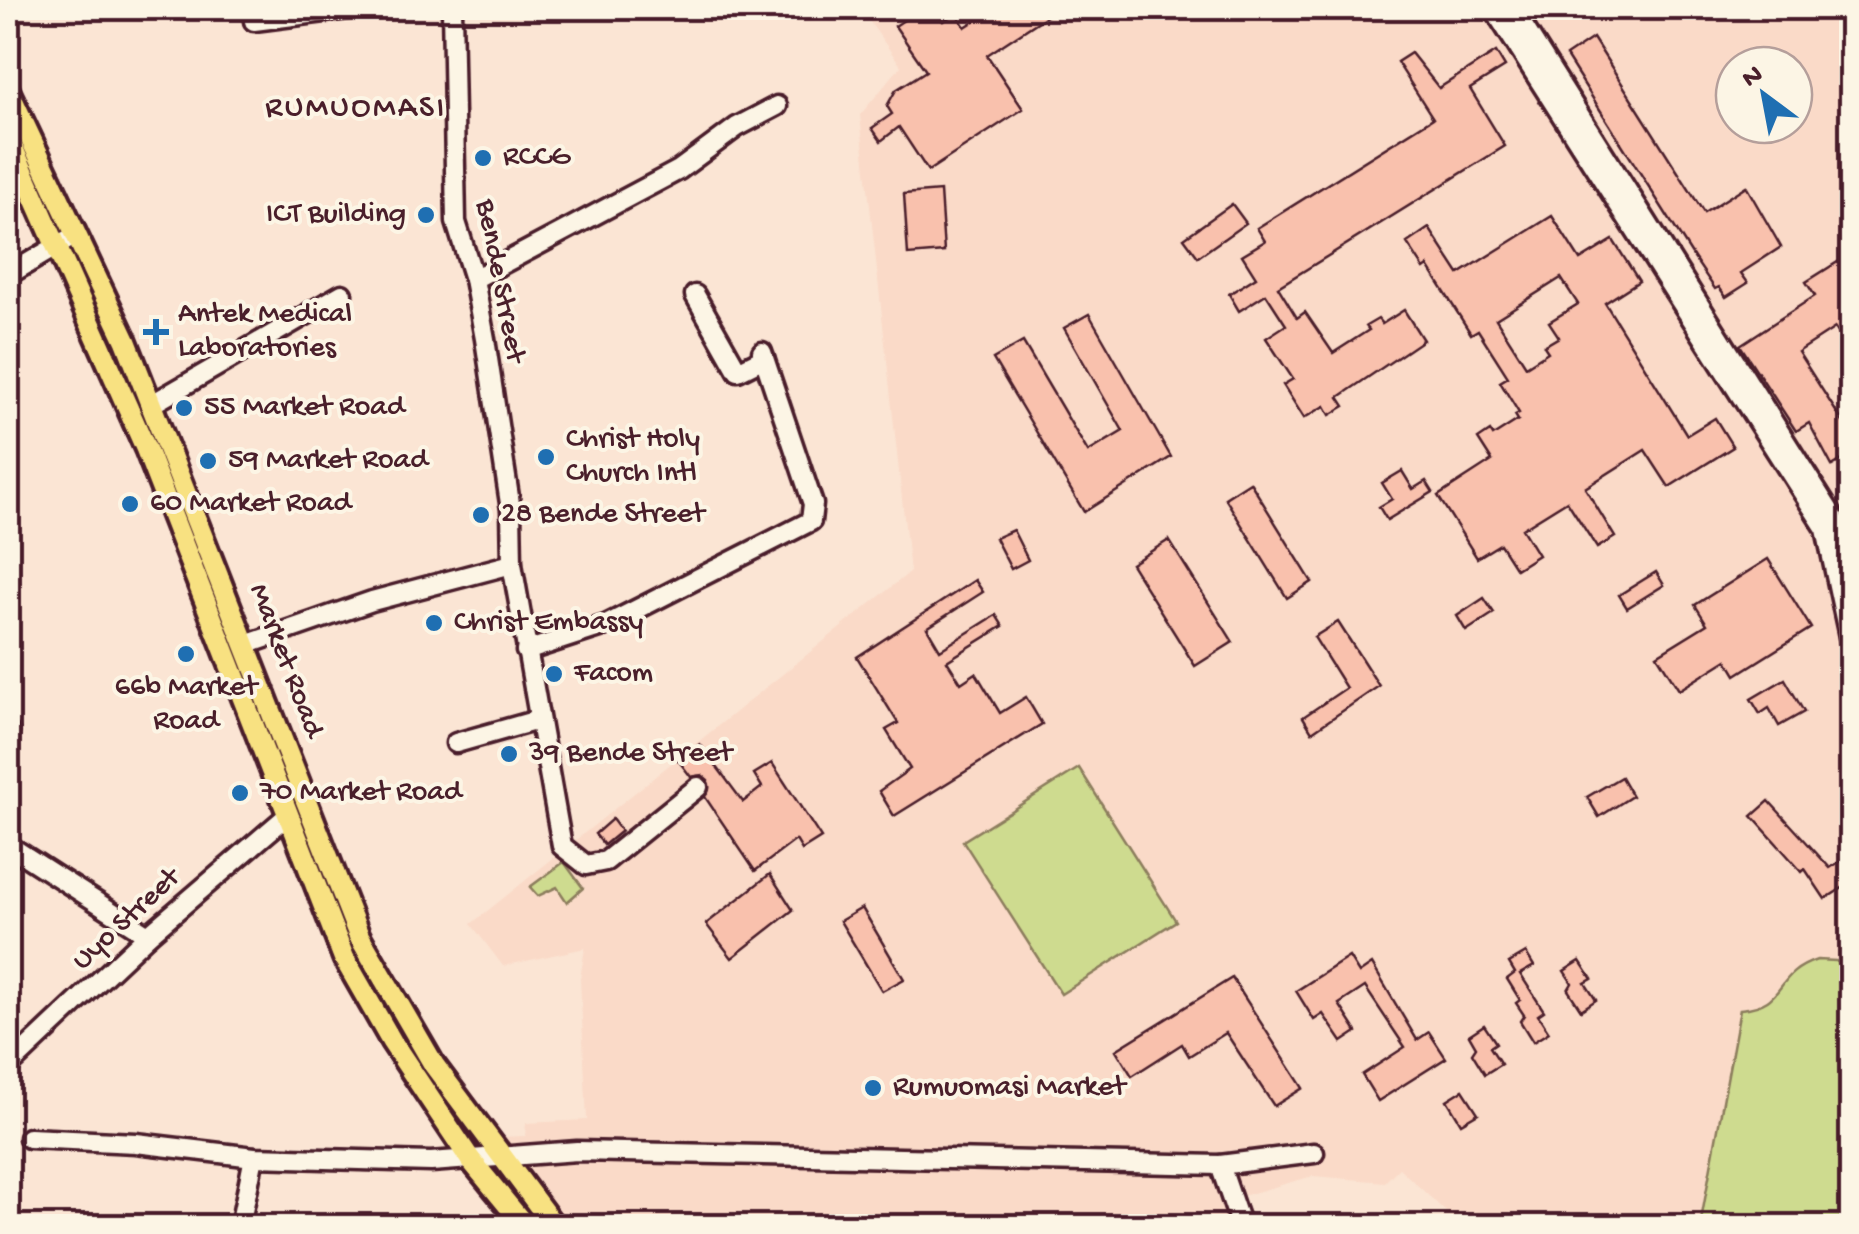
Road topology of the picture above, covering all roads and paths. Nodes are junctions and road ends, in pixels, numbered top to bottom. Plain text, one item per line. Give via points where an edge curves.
1 (356, 8) edge
2 (452, 8) edge
3 (1493, 8) edge
4 (1512, 8) edge
5 (254, 20) dead end
6 (8, 90) edge
7 (777, 106) dead end
8 (8, 137) edge
9 (78, 234) junction
10 (57, 246) junction
11 (8, 275) edge
12 (474, 279) junction
13 (342, 294) dead end
14 (694, 295) dead end
15 (152, 404) junction
16 (512, 564) junction
17 (1852, 574) edge
18 (248, 644) junction
19 (526, 651) junction
20 (1852, 651) edge
21 (538, 720) junction
22 (456, 743) dead end
23 (698, 786) dead end
24 (287, 816) junction
25 (8, 845) edge
26 (148, 934) junction
27 (8, 1067) edge
28 (29, 1138) dead end
29 (1314, 1153) dead end
30 (499, 1154) junction
31 (254, 1157) junction
32 (470, 1159) junction
33 (1220, 1165) junction
34 (240, 1226) edge
35 (525, 1226) edge
36 (554, 1226) edge
37 (1241, 1226) edge

1 - 5 street
2 - 12 street, Bende Street via 453,199
3 - 20 street via 1826,529
4 - 17 street via 1838,523
6 - 9 main road, Market Road
7 - 12 street via 680,170
8 - 10 main road, Market Road
9 - 10 street
9 - 15 main road, Market Road
10 - 11 street
10 - 24 main road, Market Road via 139,433
12 - 16 street, Bende Street via 510,510
13 - 15 street
14 - 19 street via 738,371 763,355 813,504 811,520 606,625
15 - 18 main road, Market Road
16 - 18 street via 372,601
16 - 19 street, Bende Street
18 - 30 main road, Market Road via 338,887 381,980
19 - 21 street, Bende Street
21 - 22 street
21 - 23 street, Bende Street via 562,846 586,865 606,861
24 - 26 street, Uyo Street
24 - 32 main road, Market Road via 368,1003
25 - 26 street
26 - 27 street, Uyo Street
28 - 31 street
29 - 33 street
30 - 32 street
30 - 33 street
30 - 36 main road, Market Road
31 - 32 street
31 - 34 street
32 - 35 main road, Market Road
33 - 37 street

